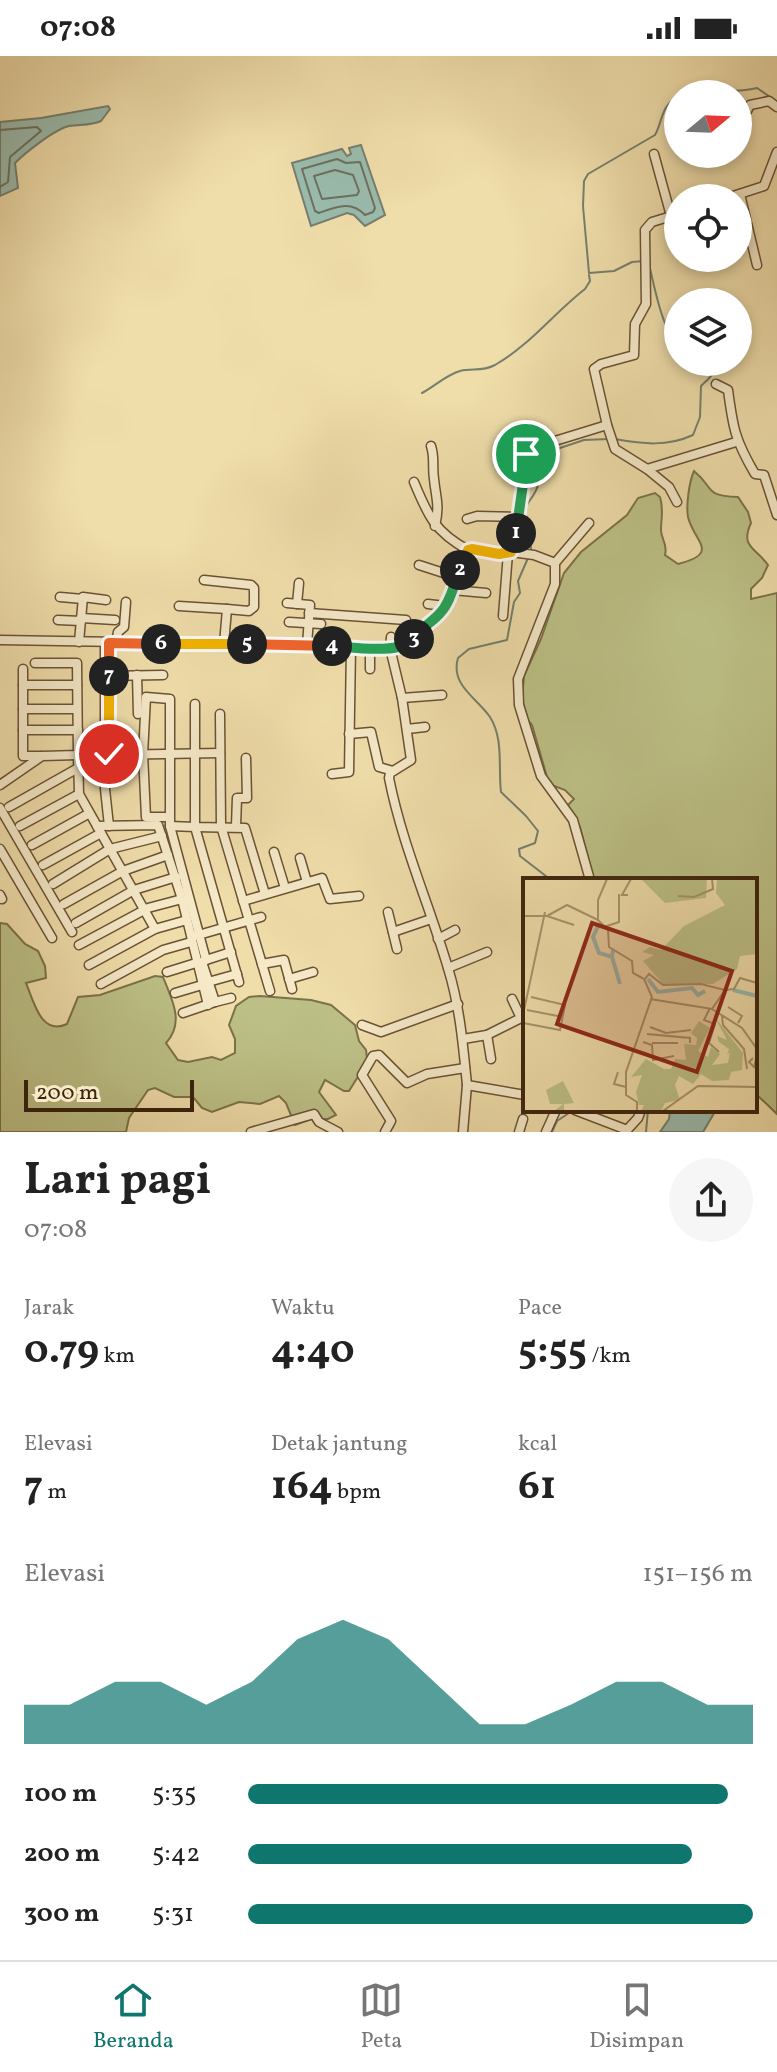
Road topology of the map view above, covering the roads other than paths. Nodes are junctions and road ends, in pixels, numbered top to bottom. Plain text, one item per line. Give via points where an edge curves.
1 (752, 105) edge
2 (777, 107) edge
3 (777, 152) edge
4 (654, 154) dead end
5 (664, 184) edge
6 (752, 190) edge
7 (664, 220) edge
8 (752, 244) edge
9 (757, 265) dead end
10 (716, 384) dead end
11 (607, 425) junction
12 (736, 442) junction
13 (431, 446) dead end
14 (530, 454) junction
15 (500, 459) dead end
16 (647, 469) junction
17 (414, 482) dead end
18 (677, 502) dead end
19 (777, 515) edge
20 (517, 517) junction
21 (467, 519) dead end
22 (589, 523) dead end
23 (435, 526) junction
24 (468, 550) junction
25 (510, 552) junction
26 (555, 563) junction
27 (419, 565) dead end
28 (456, 577) junction
29 (204, 580) dead end
30 (299, 583) dead end
31 (452, 590) junction
32 (486, 593) dead end
33 (60, 597) dead end
34 (83, 599) junction
35 (106, 600) dead end
36 (126, 602) dead end
37 (287, 603) dead end
38 (328, 603) dead end
39 (297, 604) junction
40 (428, 604) dead end
41 (347, 605) dead end
42 (179, 606) dead end
43 (445, 606) junction
44 (379, 607) dead end
45 (227, 609) junction
46 (309, 613) junction
47 (328, 614) junction
48 (346, 616) junction
49 (503, 616) dead end
50 (378, 618) junction
51 (81, 619) junction
52 (58, 620) dead end
53 (115, 620) dead end
54 (406, 620) dead end
55 (289, 622) dead end
56 (309, 623) junction
57 (321, 624) dead end
58 (391, 637) dead end
59 (0, 640) edge
60 (79, 642) junction
61 (110, 643) junction
62 (224, 644) junction
63 (307, 645) junction
64 (351, 647) junction
65 (370, 647) junction
66 (390, 648) junction
67 (35, 663) dead end
68 (23, 669) dead end
69 (370, 669) dead end
70 (137, 675) junction
71 (163, 675) dead end
72 (107, 676) junction
73 (23, 685) junction
74 (77, 685) junction
75 (442, 695) dead end
76 (402, 698) junction
77 (195, 704) dead end
78 (23, 709) junction
79 (77, 709) junction
80 (220, 714) dead end
81 (425, 727) dead end
82 (407, 729) junction
83 (23, 730) junction
84 (78, 730) junction
85 (349, 734) junction
86 (220, 753) junction
87 (141, 754) junction
88 (172, 754) junction
89 (197, 754) junction
90 (78, 755) junction
91 (107, 755) junction
92 (42, 756) junction
93 (246, 758) dead end
94 (78, 768) junction
95 (393, 771) junction
96 (332, 774) dead end
97 (0, 785) edge
98 (79, 794) junction
99 (4, 807) edge
100 (88, 814) junction
101 (170, 821) junction
102 (141, 824) junction
103 (20, 826) dead end
104 (109, 826) junction
105 (221, 826) junction
106 (236, 826) junction
107 (195, 827) junction
108 (99, 829) junction
109 (162, 836) junction
110 (32, 845) dead end
111 (0, 849) edge
112 (110, 849) junction
113 (274, 852) dead end
114 (168, 855) junction
115 (300, 858) dead end
116 (43, 865) dead end
117 (123, 871) junction
118 (176, 877) junction
119 (589, 878) edge
120 (307, 882) junction
121 (53, 884) dead end
122 (285, 888) junction
123 (134, 890) junction
124 (265, 894) junction
125 (359, 896) dead end
126 (182, 899) junction
127 (243, 901) junction
128 (64, 904) dead end
129 (145, 910) junction
130 (388, 912) dead end
131 (261, 917) dead end
132 (431, 919) junction
133 (187, 920) junction
134 (248, 920) junction
135 (155, 929) junction
136 (224, 930) junction
137 (455, 930) dead end
138 (393, 932) junction
139 (265, 937) dead end
140 (52, 938) dead end
141 (194, 938) junction
142 (438, 939) junction
143 (255, 940) junction
144 (79, 945) dead end
145 (397, 949) dead end
146 (231, 952) junction
147 (487, 952) dead end
148 (206, 960) junction
149 (196, 963) junction
150 (262, 964) junction
151 (89, 965) dead end
152 (448, 968) junction
153 (167, 972) dead end
154 (313, 972) dead end
155 (101, 984) dead end
156 (205, 984) junction
157 (270, 991) dead end
158 (175, 993) dead end
159 (231, 998) dead end
160 (512, 999) dead end
161 (211, 1004) junction
162 (458, 1004) junction
163 (183, 1013) dead end
164 (523, 1017) edge
165 (362, 1025) dead end
166 (487, 1035) junction
167 (463, 1039) junction
168 (491, 1059) dead end
169 (465, 1068) junction
170 (467, 1085) junction
171 (523, 1095) edge
172 (555, 1112) edge
173 (611, 1112) edge
174 (640, 1112) edge
175 (591, 1113) edge
176 (523, 1119) dead end
177 (608, 1121) junction
178 (627, 1131) edge
179 (251, 1132) edge
180 (338, 1132) edge
181 (385, 1132) edge
182 (463, 1132) edge
183 (519, 1132) edge
184 (546, 1132) edge

1 - 2 street via 769,101
3 - 6 street via 768,182
4 - 5 street
7 - 11 street via 646,227 646,304 635,324 634,355 594,369
8 - 9 street
10 - 12 street via 729,391
11 - 14 street via 545,444
11 - 16 street via 621,454
12 - 16 street
12 - 19 street via 755,474 764,475
13 - 23 street via 439,498
14 - 15 street via 509,453
14 - 20 street
16 - 18 street via 669,487
17 - 23 street
20 - 21 street
20 - 25 street
22 - 26 street
23 - 24 street
24 - 25 street
24 - 28 street
25 - 26 street
25 - 49 street
26 - 119 street via 555,584 517,694 541,776 573,820
27 - 28 street
28 - 31 street
29 - 45 street via 254,588 254,607 249,611
30 - 39 street
31 - 32 street
31 - 43 street
33 - 34 street
34 - 35 street
34 - 51 street
36 - 61 street via 124,627
37 - 39 street
38 - 47 street
39 - 46 street via 310,605
40 - 43 street
41 - 48 street
42 - 45 street
43 - 66 street via 409,645
44 - 50 street
45 - 62 street
46 - 47 street
46 - 56 street
47 - 48 street
48 - 50 street
50 - 54 street
51 - 52 street
51 - 53 street
51 - 60 street
55 - 56 street
56 - 57 street
56 - 63 street
58 - 66 street
59 - 60 street
60 - 61 street
61 - 62 street
61 - 72 street
62 - 63 street
63 - 64 street
64 - 65 street
64 - 85 street
65 - 66 street
65 - 69 street
66 - 76 street
67 - 74 street via 77,663
68 - 73 street
70 - 71 street
70 - 72 street
70 - 87 street
72 - 91 street
73 - 74 street
73 - 78 street
74 - 79 street
75 - 76 street
76 - 82 street
77 - 89 street
78 - 79 street
78 - 83 street
79 - 84 street
80 - 86 street
81 - 82 street
82 - 95 street via 411,760
83 - 84 street
83 - 92 street via 23,756
84 - 90 street
85 - 95 street via 371,732 378,766
85 - 96 street via 349,772
86 - 89 street
86 - 105 street
87 - 88 street
87 - 88 street via 144,699 168,697
87 - 91 street
87 - 101 street via 146,817
87 - 102 street
88 - 89 street
88 - 101 street
89 - 107 street
90 - 91 street
90 - 92 street
90 - 94 street
91 - 104 street
92 - 97 street
93 - 106 street via 247,798 237,798
94 - 98 street
94 - 99 street
95 - 132 street via 389,778 394,804
98 - 100 street
98 - 103 street
99 - 123 street via 74,927
100 - 108 street
100 - 110 street
101 - 107 street
101 - 141 street
102 - 104 street
102 - 109 street via 158,825
104 - 108 street
105 - 106 street
105 - 107 street
105 - 127 street
106 - 124 street via 245,828
107 - 136 street
108 - 112 street
108 - 116 street
109 - 112 street
109 - 114 street
111 - 140 street
112 - 117 street
112 - 121 street
113 - 122 street
114 - 117 street
114 - 118 street
115 - 120 street
117 - 123 street
117 - 128 street
118 - 123 street
118 - 126 street
120 - 122 street
120 - 125 street via 322,878 330,899
122 - 124 street
123 - 129 street
124 - 127 street
126 - 129 street
126 - 133 street
127 - 134 street
129 - 135 street
129 - 144 street
130 - 138 street
131 - 134 street
132 - 138 street
132 - 142 street
133 - 135 street
133 - 141 street
134 - 136 street
134 - 143 street
135 - 151 street
136 - 141 street
136 - 146 street
137 - 142 street
138 - 145 street
139 - 143 street
141 - 148 street
141 - 149 street
141 - 155 street
142 - 152 street
143 - 150 street
146 - 148 street
146 - 156 street via 238,978
147 - 152 street
148 - 156 street
149 - 153 street
149 - 156 street
150 - 154 street via 283,959 291,984
150 - 157 street
152 - 162 street
156 - 158 street
156 - 161 street
159 - 161 street
160 - 164 street
161 - 163 street
162 - 165 street via 381,1032
162 - 167 street
164 - 166 street
166 - 167 street
166 - 168 street
167 - 169 street
169 - 170 street
169 - 181 street via 407,1083 379,1055 373,1056 362,1075 391,1121
170 - 171 street
170 - 182 street
172 - 184 street
173 - 177 street
174 - 178 street
175 - 177 street
176 - 183 street
177 - 178 street
179 - 180 street via 314,1114

